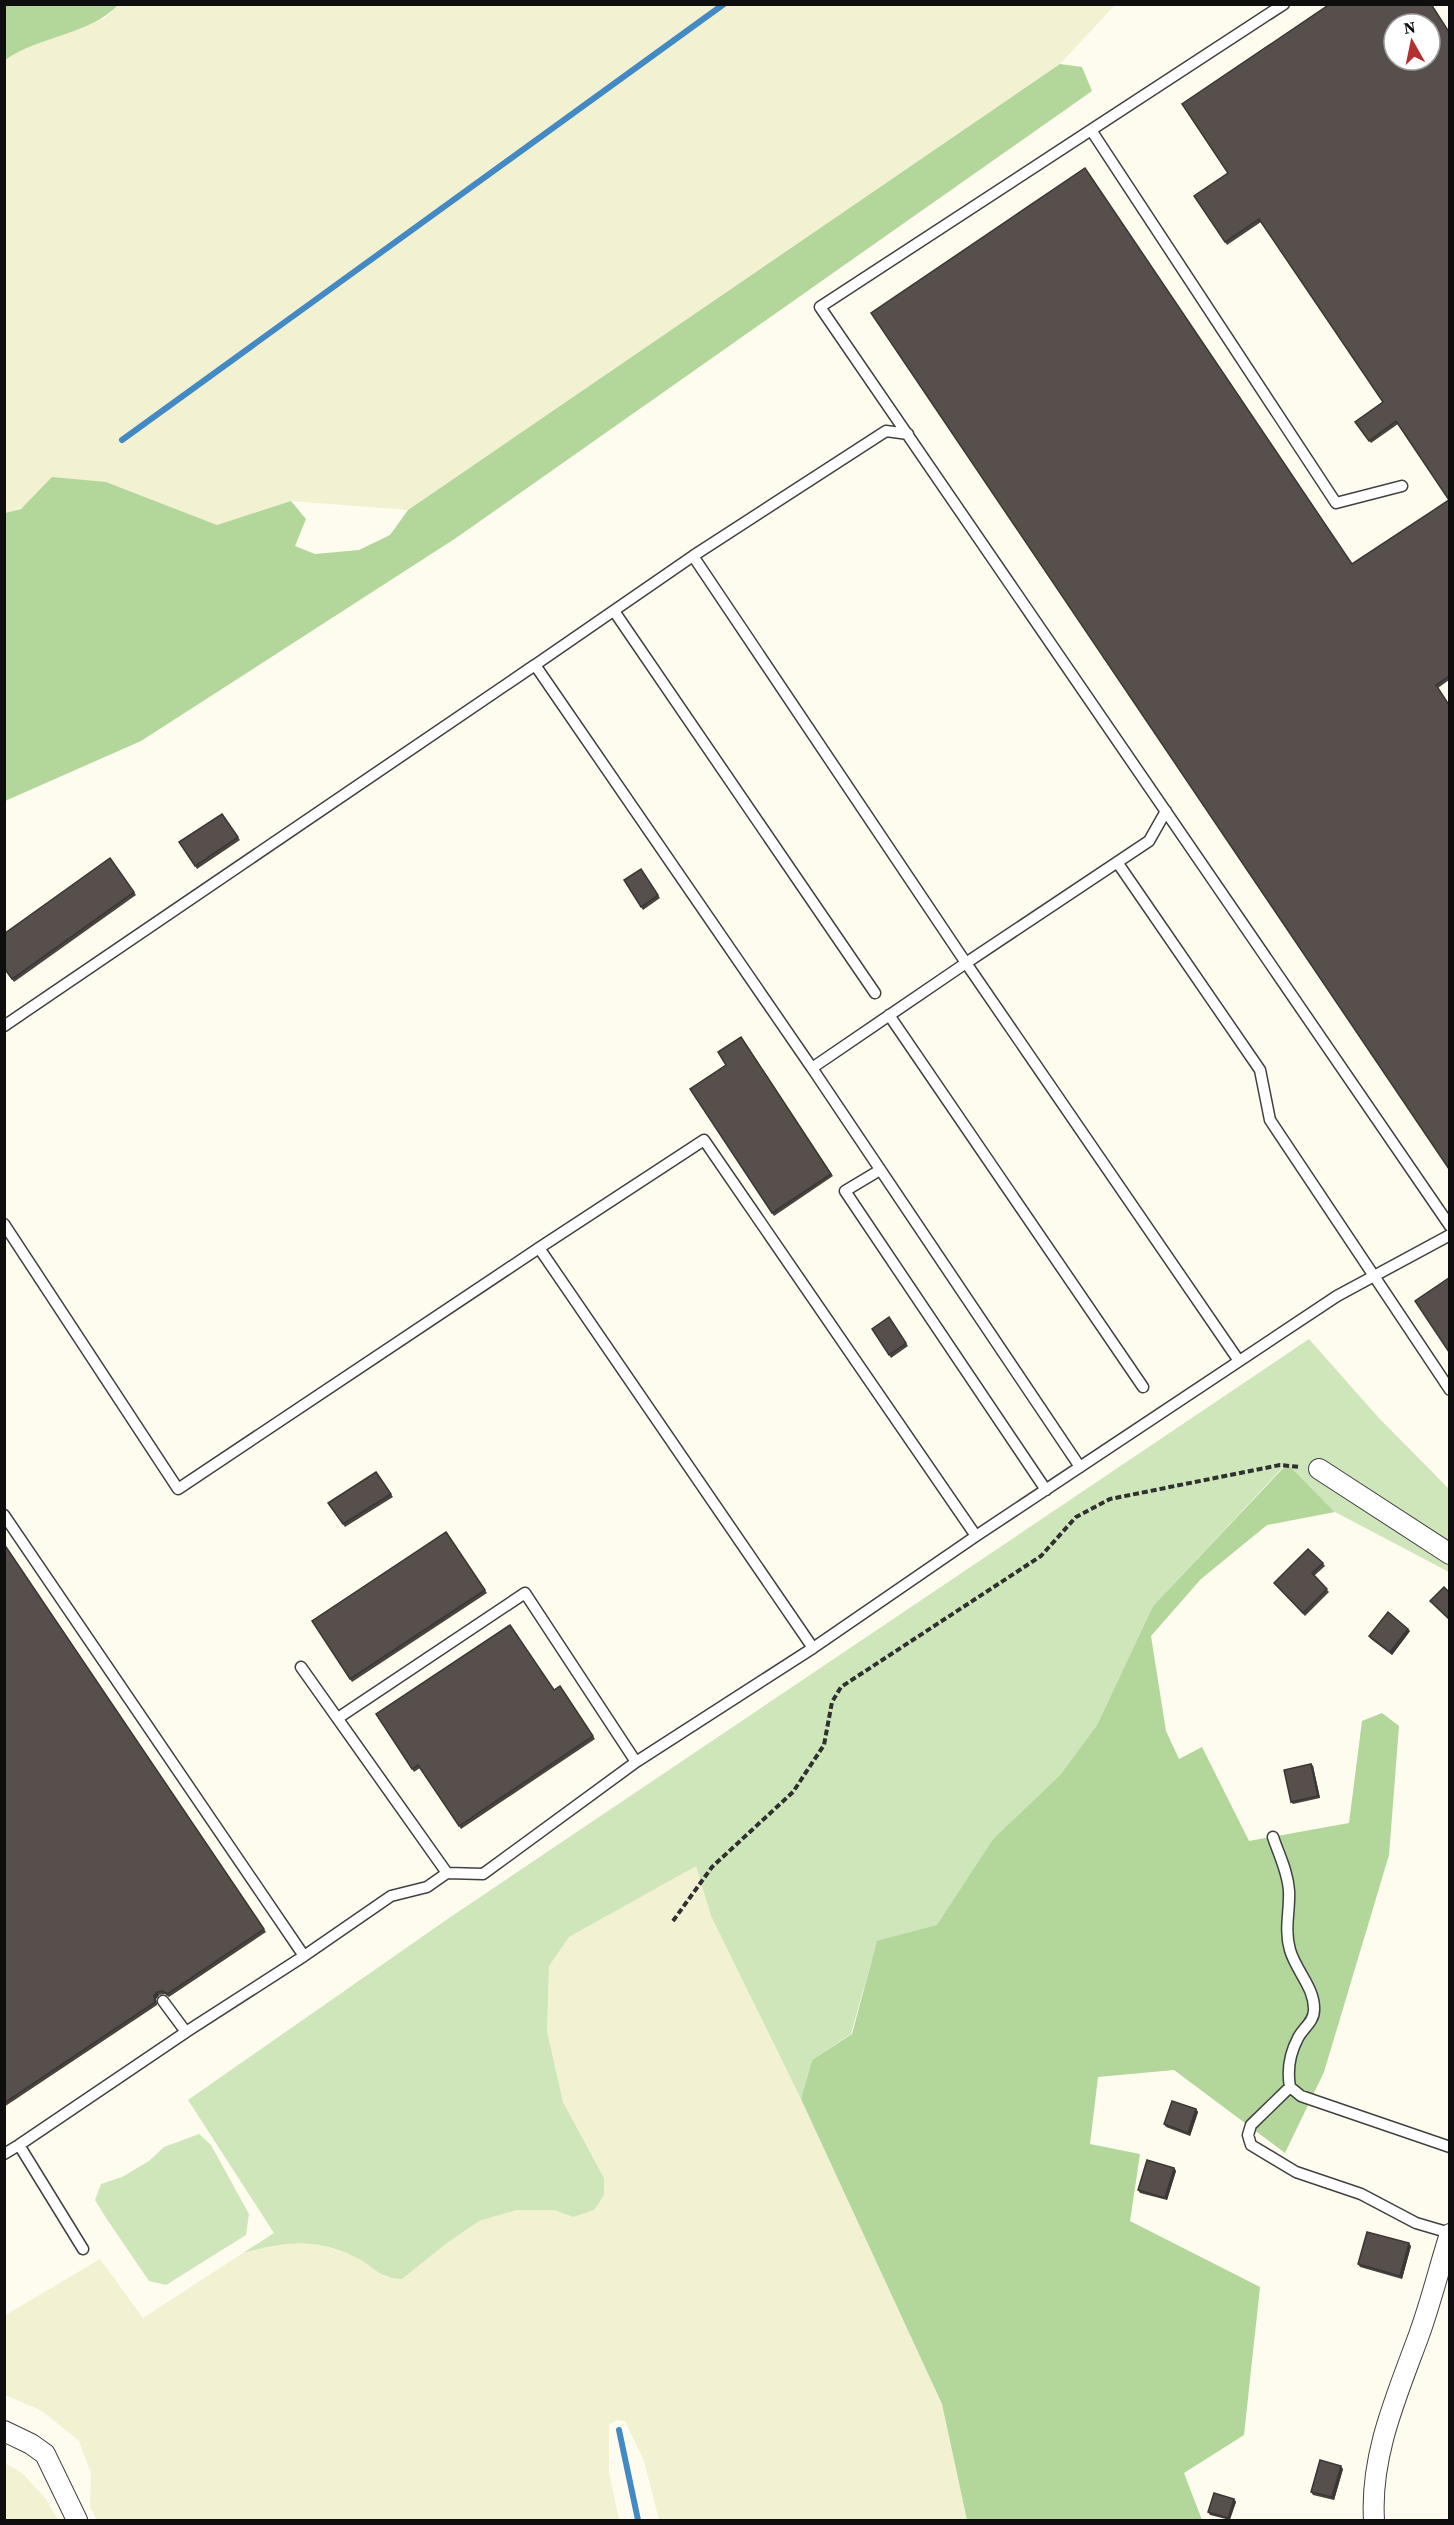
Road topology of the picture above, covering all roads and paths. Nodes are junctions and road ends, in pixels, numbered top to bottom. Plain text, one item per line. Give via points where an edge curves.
1 (1284, 4) edge
2 (1091, 130) junction
3 (908, 434) junction
4 (1402, 486) dead end
5 (693, 556) junction
6 (614, 611) junction
7 (535, 665) junction
8 (1166, 811) junction
9 (1117, 862) junction
10 (966, 963) junction
11 (875, 993) dead end
12 (889, 1015) junction
13 (4, 1026) edge
14 (812, 1068) junction
15 (880, 1170) junction
16 (4, 1224) edge
17 (1449, 1226) edge
18 (1449, 1235) edge
19 (539, 1248) junction
20 (1374, 1276) junction
21 (1239, 1361) junction
22 (1143, 1387) dead end
23 (1449, 1390) edge
24 (1080, 1467) junction
25 (1319, 1469) joint
26 (1046, 1490) junction
27 (4, 1515) edge
28 (976, 1536) junction
29 (1449, 1554) edge
30 (813, 1648) junction
31 (301, 1666) dead end
32 (338, 1718) junction
33 (636, 1762) junction
34 (1273, 1837) dead end
35 (447, 1873) junction
36 (673, 1921) dead end
37 (304, 1956) junction
38 (163, 2001) dead end
39 (186, 2032) junction
40 (1290, 2087) junction
41 (19, 2145) junction
42 (1449, 2146) edge
43 (4, 2154) edge
44 (1449, 2233) edge
45 (83, 2249) dead end
46 (4, 2431) edge
47 (77, 2520) edge
48 (1374, 2520) edge

1 - 2 lane
2 - 3 lane via 820,307
2 - 4 lane via 1335,503
3 - 5 lane via 886,431
3 - 8 lane
5 - 6 lane
5 - 10 lane
6 - 7 lane
6 - 11 lane
7 - 13 lane
7 - 14 lane
8 - 9 lane via 1149,841
8 - 17 lane
9 - 10 lane
9 - 20 lane via 1260,1070 1270,1120
10 - 12 lane
10 - 21 lane
12 - 14 lane
12 - 22 lane
14 - 15 lane
15 - 24 lane
15 - 26 lane via 845,1191
16 - 19 lane via 178,1489
18 - 20 lane
19 - 28 lane via 704,1140
19 - 30 lane
20 - 21 lane
20 - 23 lane
21 - 24 lane
24 - 26 lane
25 - 29 street
25 - 36 path via 1280,1466 1132,1494 1110,1499 1076,1517 1041,1556 840,1688 832,1702 824,1745 793,1792 712,1867
26 - 28 lane
27 - 37 lane
28 - 30 lane
30 - 33 lane
31 - 32 lane
32 - 33 lane via 525,1593
32 - 35 lane
33 - 35 lane via 483,1874
34 - 40 lane via 1289,1891 1286,1921 1290,1952 1314,2007 1313,2017 1298,2038 1287,2070
35 - 37 lane via 428,1887 391,1896
37 - 39 lane
38 - 39 lane
39 - 41 lane
40 - 42 lane via 1301,2096
40 - 44 lane via 1251,2125 1251,2145 1296,2172 1361,2194 1416,2223
41 - 43 lane
41 - 45 lane
44 - 48 street via 1420,2332 1389,2412 1378,2457
46 - 47 street via 45,2454

